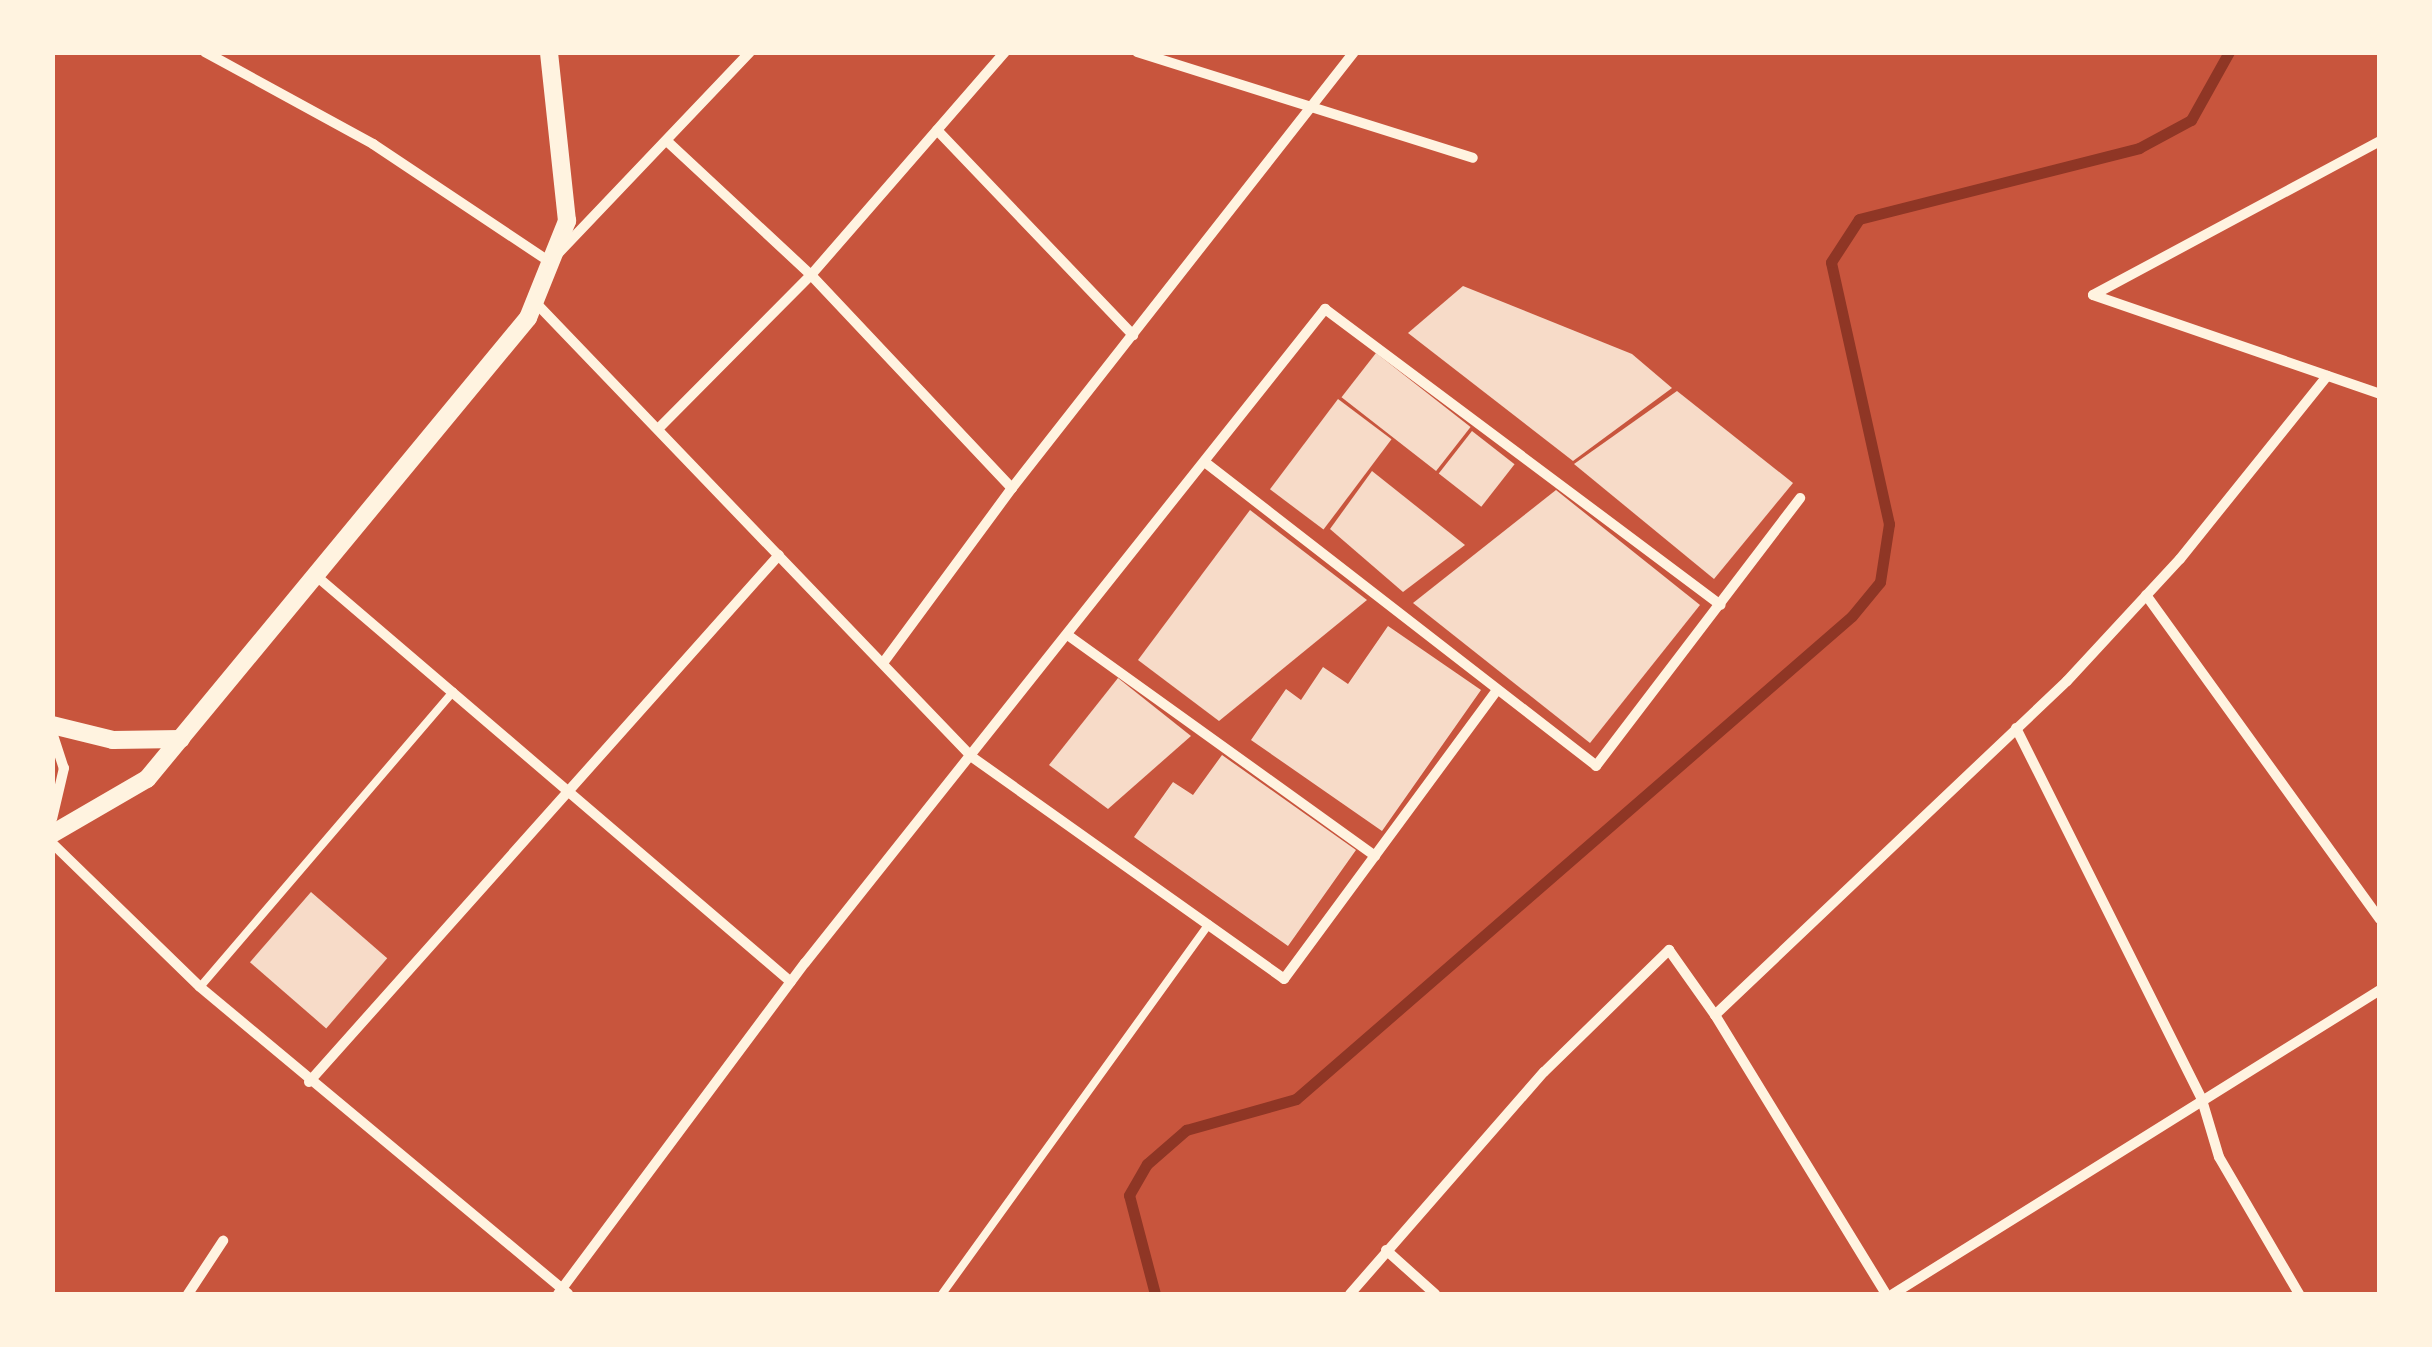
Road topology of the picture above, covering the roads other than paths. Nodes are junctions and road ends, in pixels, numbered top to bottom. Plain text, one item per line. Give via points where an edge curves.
1 (206, 52) edge
2 (548, 52) edge
3 (750, 52) edge
4 (1004, 52) edge
5 (1138, 52) edge
6 (1354, 52) edge
7 (1310, 105) junction
8 (937, 130) junction
9 (2380, 141) edge
10 (669, 144) junction
11 (1473, 158) dead end
12 (550, 262) junction
13 (811, 275) junction
14 (535, 302) junction
15 (1134, 335) junction
16 (2327, 376) junction
17 (2380, 394) edge
18 (658, 429) junction
19 (1206, 463) junction
20 (1012, 488) junction
21 (1800, 498) dead end
22 (779, 555) junction
23 (320, 580) junction
24 (2146, 595) junction
25 (1721, 606) junction
26 (1069, 636) junction
27 (883, 663) junction
28 (1497, 690) junction
29 (453, 692) junction
30 (52, 728) edge
31 (2016, 728) junction
32 (182, 739) junction
33 (972, 758) junction
34 (568, 791) junction
35 (52, 819) edge
36 (52, 834) edge
37 (52, 843) edge
38 (1375, 856) junction
39 (2380, 919) edge
40 (1209, 924) junction
41 (791, 982) junction
42 (200, 987) junction
43 (2380, 990) edge
44 (1714, 1015) junction
45 (309, 1082) junction
46 (2202, 1100) junction
47 (223, 1241) dead end
48 (1386, 1250) junction
49 (563, 1293) edge
50 (188, 1294) edge
51 (942, 1294) edge
52 (1350, 1294) edge
53 (1435, 1294) edge
54 (1890, 1294) edge
55 (2298, 1294) edge

1 - 12 street via 356,134
2 - 12 street via 567,220
3 - 10 street
4 - 8 street
5 - 7 street
6 - 7 street
7 - 11 street
7 - 15 street
8 - 13 street
8 - 15 street
9 - 16 street via 2093,294
10 - 12 street
10 - 13 street
12 - 14 street
13 - 18 street
13 - 20 street
14 - 18 street
14 - 23 street
15 - 20 street
16 - 17 street
16 - 24 street
18 - 22 street
19 - 25 street via 1325,309
19 - 26 street
19 - 28 street
20 - 27 street
21 - 25 street
22 - 27 street
22 - 34 street
23 - 29 street
23 - 32 street
24 - 31 street
24 - 39 street
25 - 28 street via 1596,766
26 - 33 street
26 - 38 street
27 - 33 street
28 - 38 street
29 - 34 street
29 - 42 lane
30 - 32 street via 113,740
30 - 35 street via 64,768
31 - 44 street
31 - 46 street
32 - 36 street via 147,779
33 - 40 street
33 - 41 street
34 - 41 street
34 - 45 street
37 - 42 street
38 - 40 street via 1284,979
40 - 51 lane
41 - 49 street
42 - 45 street
43 - 46 street
44 - 48 street via 1670,950 1544,1072
44 - 54 street
45 - 49 street
46 - 54 street
46 - 55 street via 2219,1157
47 - 50 street
48 - 52 street
48 - 53 street

